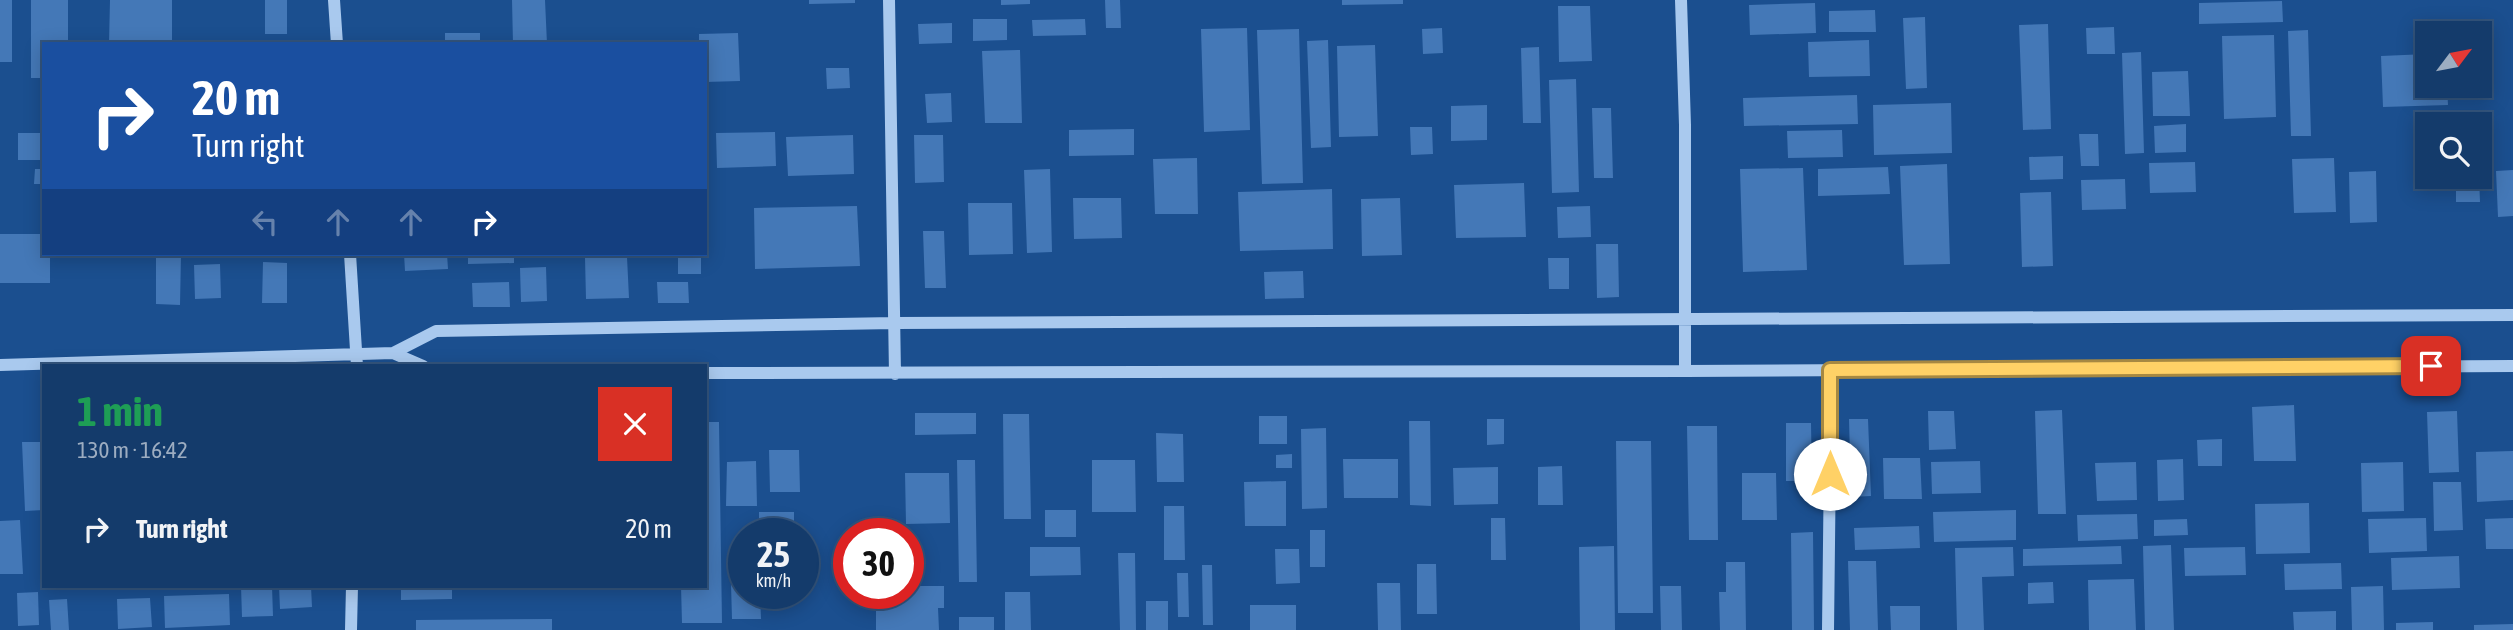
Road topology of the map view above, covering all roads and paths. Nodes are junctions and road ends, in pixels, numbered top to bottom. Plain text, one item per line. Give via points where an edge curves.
1 (334, 0) edge
2 (889, 0) edge
3 (1681, 0) edge
4 (337, 42) edge
5 (351, 256) edge
6 (2513, 315) edge
7 (1685, 320) junction
8 (895, 323) junction
9 (393, 354) junction
10 (357, 360) edge
11 (42, 364) edge
12 (71, 364) edge
13 (418, 364) edge
14 (0, 365) edge
15 (2513, 366) edge
16 (1830, 370) junction
17 (1685, 371) junction
18 (707, 373) edge
19 (895, 374) junction
20 (352, 588) edge
21 (351, 630) edge
22 (1828, 630) edge

1 - 4 street
2 - 8 street
3 - 7 street
5 - 10 street
6 - 7 street
7 - 8 street
7 - 17 street
8 - 9 street via 436,331
8 - 19 street
9 - 10 street
9 - 13 street
10 - 12 street
11 - 14 street
15 - 16 street
16 - 17 street
16 - 22 street
17 - 19 street
18 - 19 street
20 - 21 street

